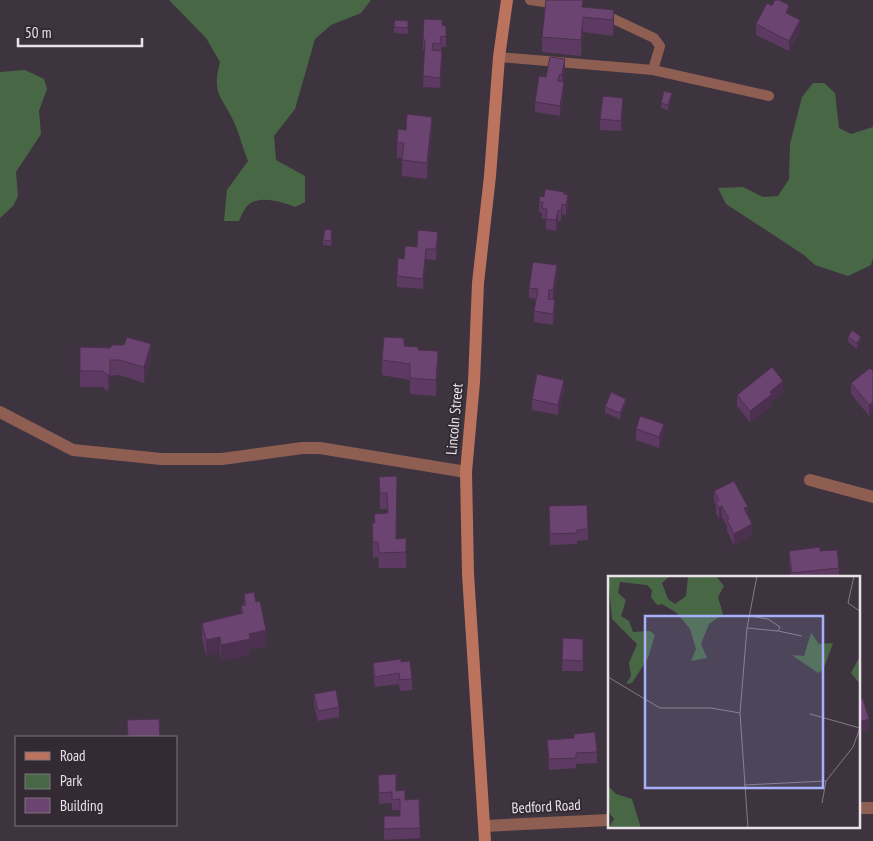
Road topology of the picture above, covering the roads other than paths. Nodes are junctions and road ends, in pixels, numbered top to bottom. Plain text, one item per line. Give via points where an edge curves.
1 (507, 0) edge
2 (530, 0) edge
3 (572, 7) edge
4 (596, 12) edge
5 (499, 57) junction
6 (653, 70) junction
7 (768, 96) dead end
8 (0, 412) edge
9 (466, 472) junction
10 (810, 480) dead end
11 (873, 497) edge
12 (860, 808) edge
13 (873, 808) edge
14 (608, 820) edge
15 (484, 826) junction
16 (484, 841) edge

1 - 5 main road, Lincoln Street
2 - 3 lane
4 - 6 lane via 654,38 660,46 660,53
5 - 6 lane
5 - 9 main road, Lincoln Street via 478,283
6 - 7 lane
8 - 9 street via 73,450 161,459 222,459 320,448
9 - 15 main road, Lincoln Street via 468,574
10 - 11 street
12 - 13 street
14 - 15 street, Bedford Road
15 - 16 main road, Lincoln Street

